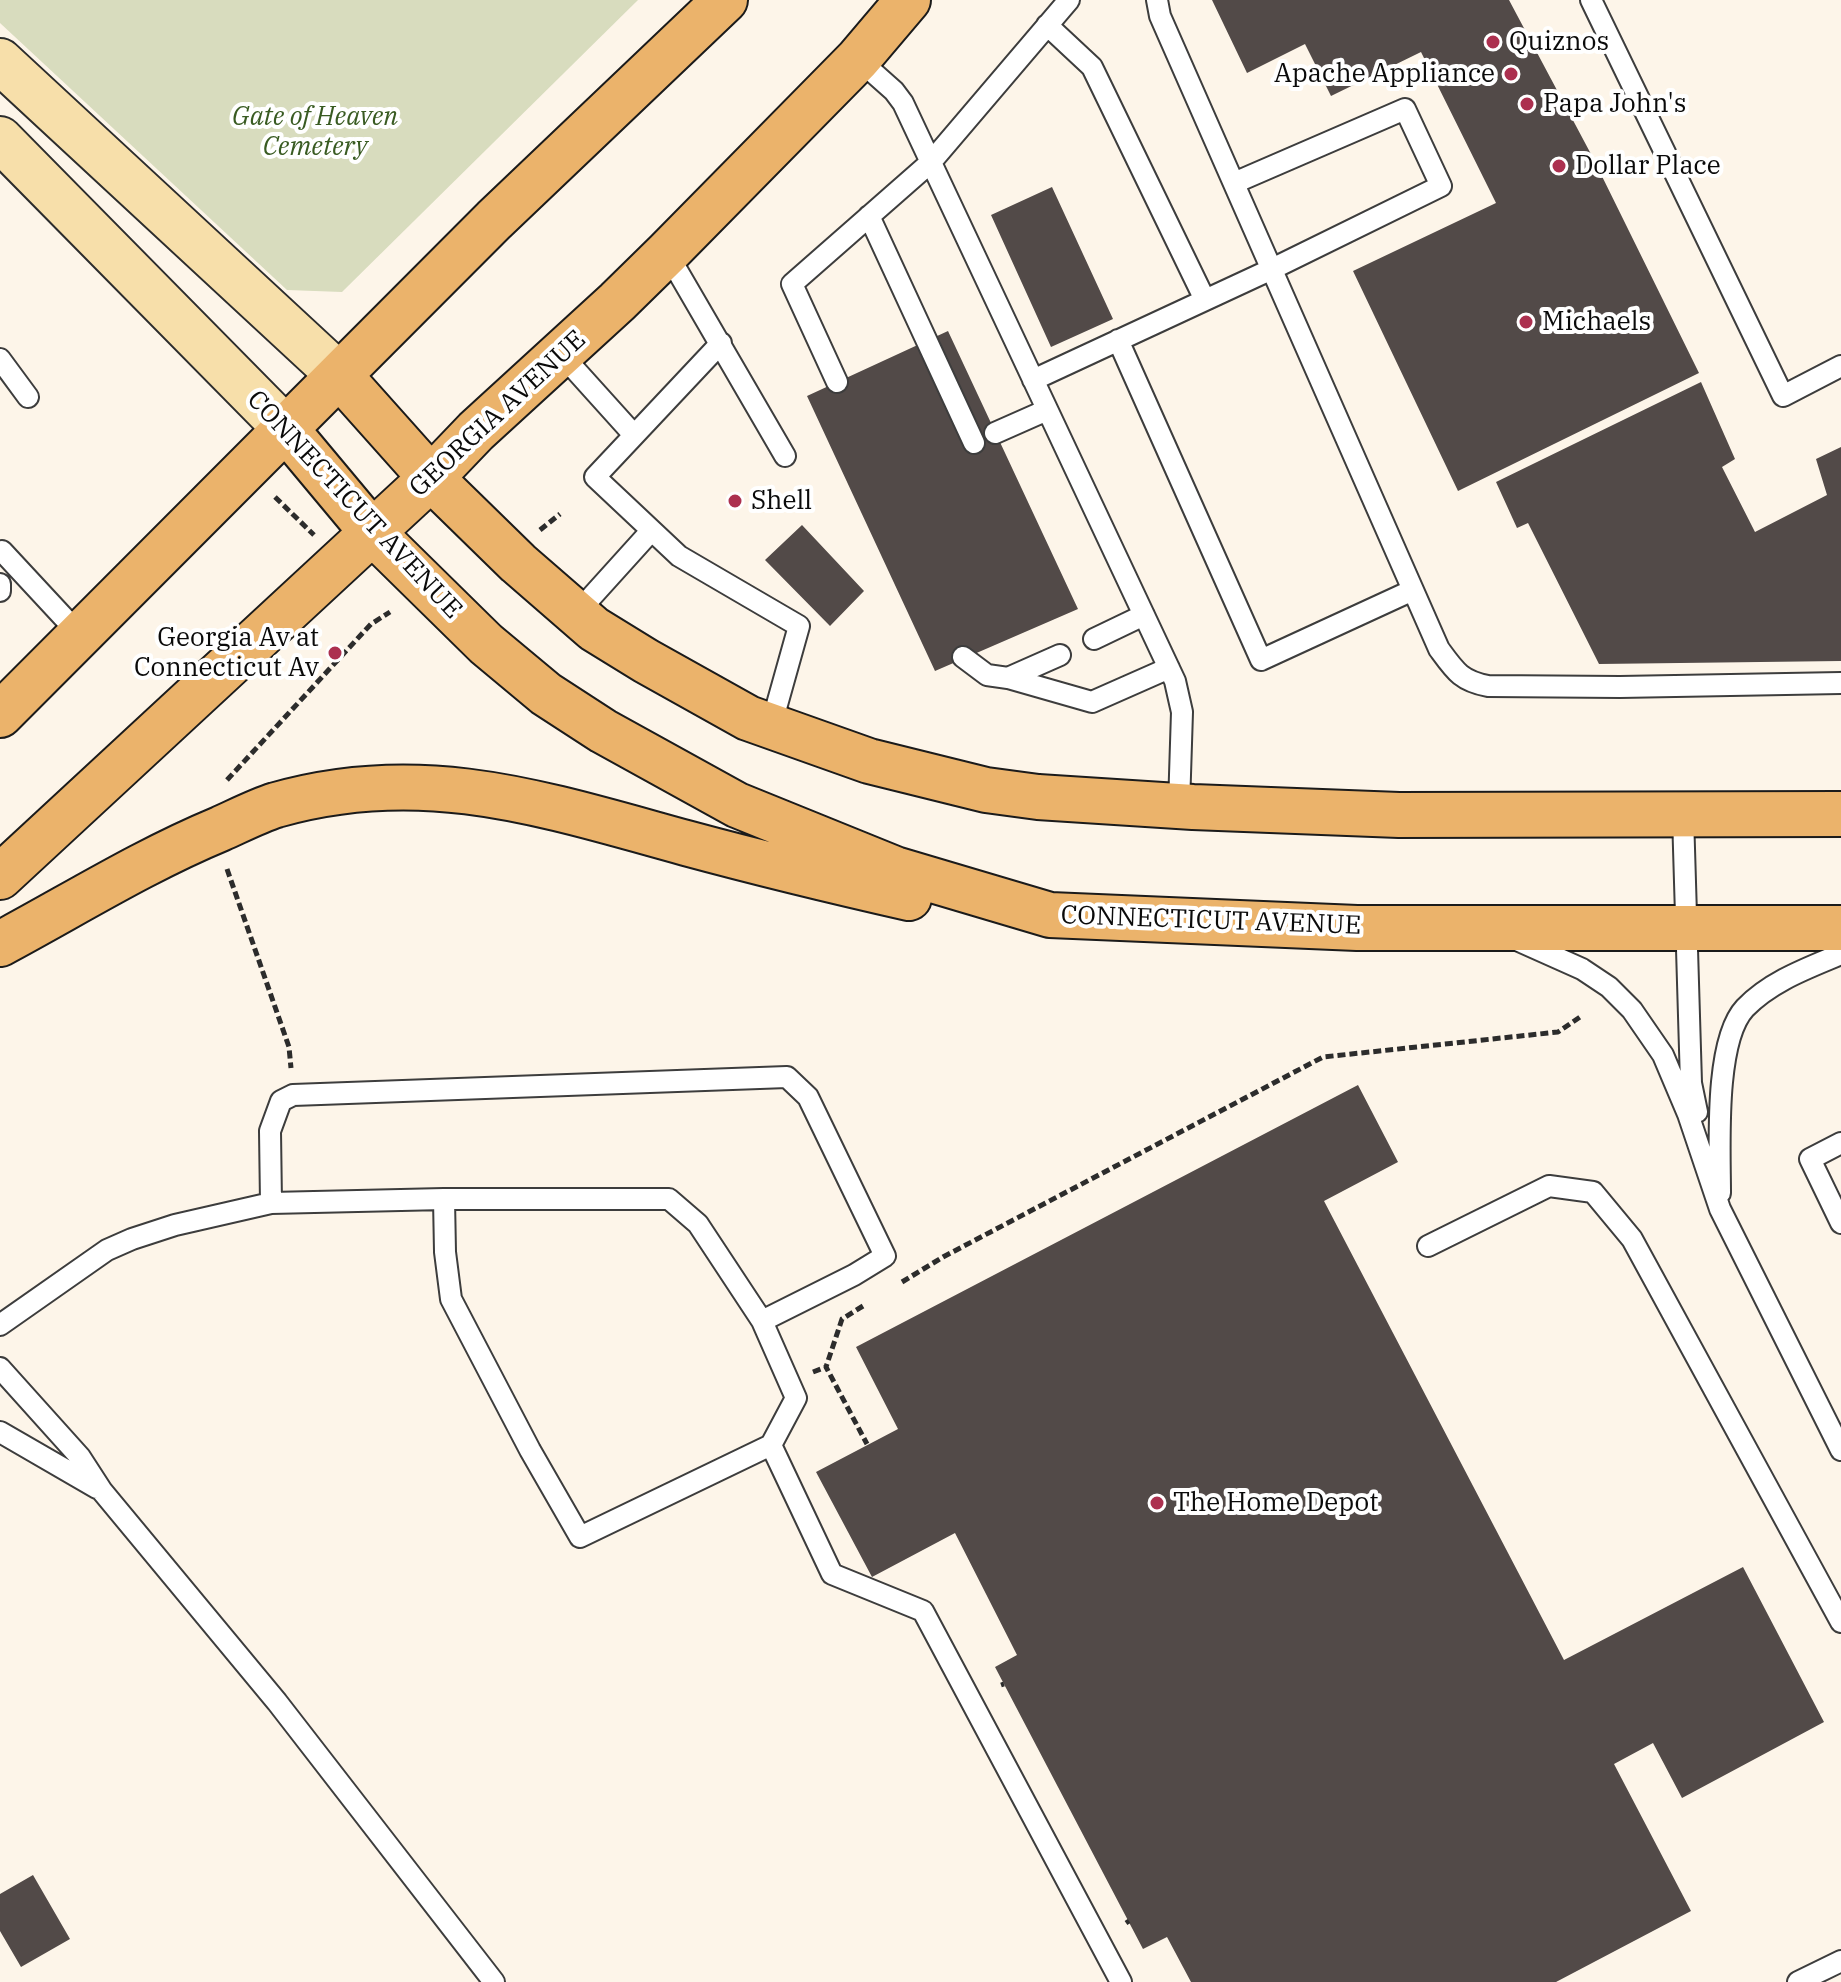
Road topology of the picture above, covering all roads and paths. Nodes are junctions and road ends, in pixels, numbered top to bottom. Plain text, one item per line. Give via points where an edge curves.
1 (725, 0) edge
2 (908, 0) edge
3 (1069, 0) edge
4 (1157, 0) edge
5 (1591, 0) edge
6 (1047, 25) junction
7 (858, 59) junction
8 (0, 61) edge
9 (0, 139) edge
10 (931, 162) junction
11 (1234, 183) junction
12 (869, 216) junction
13 (667, 253) junction
14 (1272, 269) junction
15 (1205, 300) junction
16 (1118, 340) junction
17 (721, 343) junction
18 (561, 354) junction
19 (0, 359) edge
20 (1841, 366) edge
21 (340, 376) junction
22 (1033, 380) junction
23 (837, 382) dead end
24 (28, 397) dead end
25 (1047, 410) junction
26 (285, 428) junction
27 (995, 433) dead end
28 (634, 435) junction
29 (974, 443) dead end
30 (785, 456) dead end
31 (431, 478) junction
32 (371, 531) junction
33 (651, 531) junction
34 (0, 553) edge
35 (0, 584) edge
36 (1413, 590) junction
37 (0, 591) edge
38 (576, 614) junction
39 (1144, 615) junction
40 (80, 635) junction
41 (1094, 639) dead end
42 (1060, 655) dead end
43 (963, 657) dead end
44 (1169, 668) junction
45 (1008, 678) junction
46 (1841, 683) edge
47 (1, 712) edge
48 (771, 726) junction
49 (1179, 806) junction
50 (1841, 814) edge
51 (1683, 815) junction
52 (0, 877) edge
53 (1050, 915) junction
54 (1684, 927) junction
55 (1486, 928) junction
56 (1841, 928) edge
57 (0, 944) edge
58 (1841, 954) edge
59 (1583, 1015) dead end
60 (1841, 1143) edge
61 (444, 1199) junction
62 (271, 1203) junction
63 (1720, 1209) junction
64 (1841, 1223) edge
65 (1428, 1246) dead end
66 (892, 1288) dead end
67 (867, 1304) dead end
68 (762, 1321) junction
69 (0, 1325) edge
70 (826, 1367) junction
71 (0, 1368) edge
72 (789, 1383) junction
73 (0, 1432) edge
74 (867, 1444) dead end
75 (771, 1445) junction
76 (1841, 1450) edge
77 (102, 1491) junction
78 (1841, 1622) edge
79 (1841, 1961) edge
80 (494, 1982) edge
81 (1121, 1982) edge
82 (1798, 1982) edge

1 - 21 main road via 494,220
2 - 7 main road, GEORGIA AVENUE
3 - 6 lane
4 - 11 lane
5 - 20 lane via 1783,396
6 - 10 lane
6 - 15 lane via 1092,67
7 - 10 lane via 903,103
7 - 13 main road, GEORGIA AVENUE
8 - 21 main road
9 - 26 main road, CONNECTICUT AVENUE
10 - 12 lane
10 - 22 lane
11 - 14 lane
11 - 14 lane via 1405,109 1441,186
12 - 23 lane via 792,284
12 - 29 lane
13 - 17 lane
13 - 18 main road, GEORGIA AVENUE
14 - 15 lane
14 - 36 lane
15 - 16 lane
16 - 22 lane
16 - 36 lane via 1261,660
17 - 28 lane
17 - 30 lane
18 - 28 lane
18 - 31 main road, GEORGIA AVENUE
19 - 24 lane
21 - 26 main road
21 - 31 main road
22 - 25 lane
25 - 27 lane
25 - 39 lane
26 - 32 main road, CONNECTICUT AVENUE
26 - 40 main road
28 - 33 lane via 595,477
31 - 32 main road, GEORGIA AVENUE
31 - 38 main road
32 - 52 main road, GEORGIA AVENUE
32 - 53 main road, CONNECTICUT AVENUE via 486,644 546,694 615,738 737,805 822,840 895,869
33 - 38 lane
33 - 48 lane via 679,556 799,626
34 - 40 lane
35 - 37 lane
36 - 46 lane via 1439,649 1470,683
38 - 48 main road via 646,661
39 - 41 lane
39 - 44 lane
40 - 47 main road
42 - 45 lane
43 - 45 lane via 987,675
44 - 45 lane via 1092,702
44 - 49 lane via 1182,712
48 - 49 main road via 869,761 986,790
49 - 51 main road via 1399,815
50 - 51 main road
51 - 54 lane
53 - 55 main road, CONNECTICUT AVENUE via 1342,928
53 - 57 main road via 913,899 486,792 387,787 274,806 182,845
54 - 55 main road, CONNECTICUT AVENUE
54 - 56 main road, CONNECTICUT AVENUE
54 - 63 lane via 1691,1083
55 - 63 lane via 1582,969 1632,1010 1663,1055
58 - 63 lane via 1782,980 1745,1008 1733,1025 1722,1097
59 - 66 path via 1558,1032 1323,1057
60 - 64 lane via 1810,1159
61 - 62 lane
61 - 68 lane via 669,1199 698,1224
61 - 75 lane via 451,1299 580,1537
62 - 68 lane via 270,1131 281,1101 293,1095 787,1077 808,1097 885,1256
62 - 69 lane via 107,1250
63 - 76 lane
65 - 78 lane via 1549,1186 1593,1192 1632,1239
67 - 70 path via 842,1319
68 - 72 lane
70 - 72 path
70 - 74 path
71 - 77 lane via 80,1457
72 - 75 lane via 796,1398
73 - 77 lane
75 - 81 lane via 832,1574 923,1611
77 - 80 lane via 277,1702
79 - 82 lane

